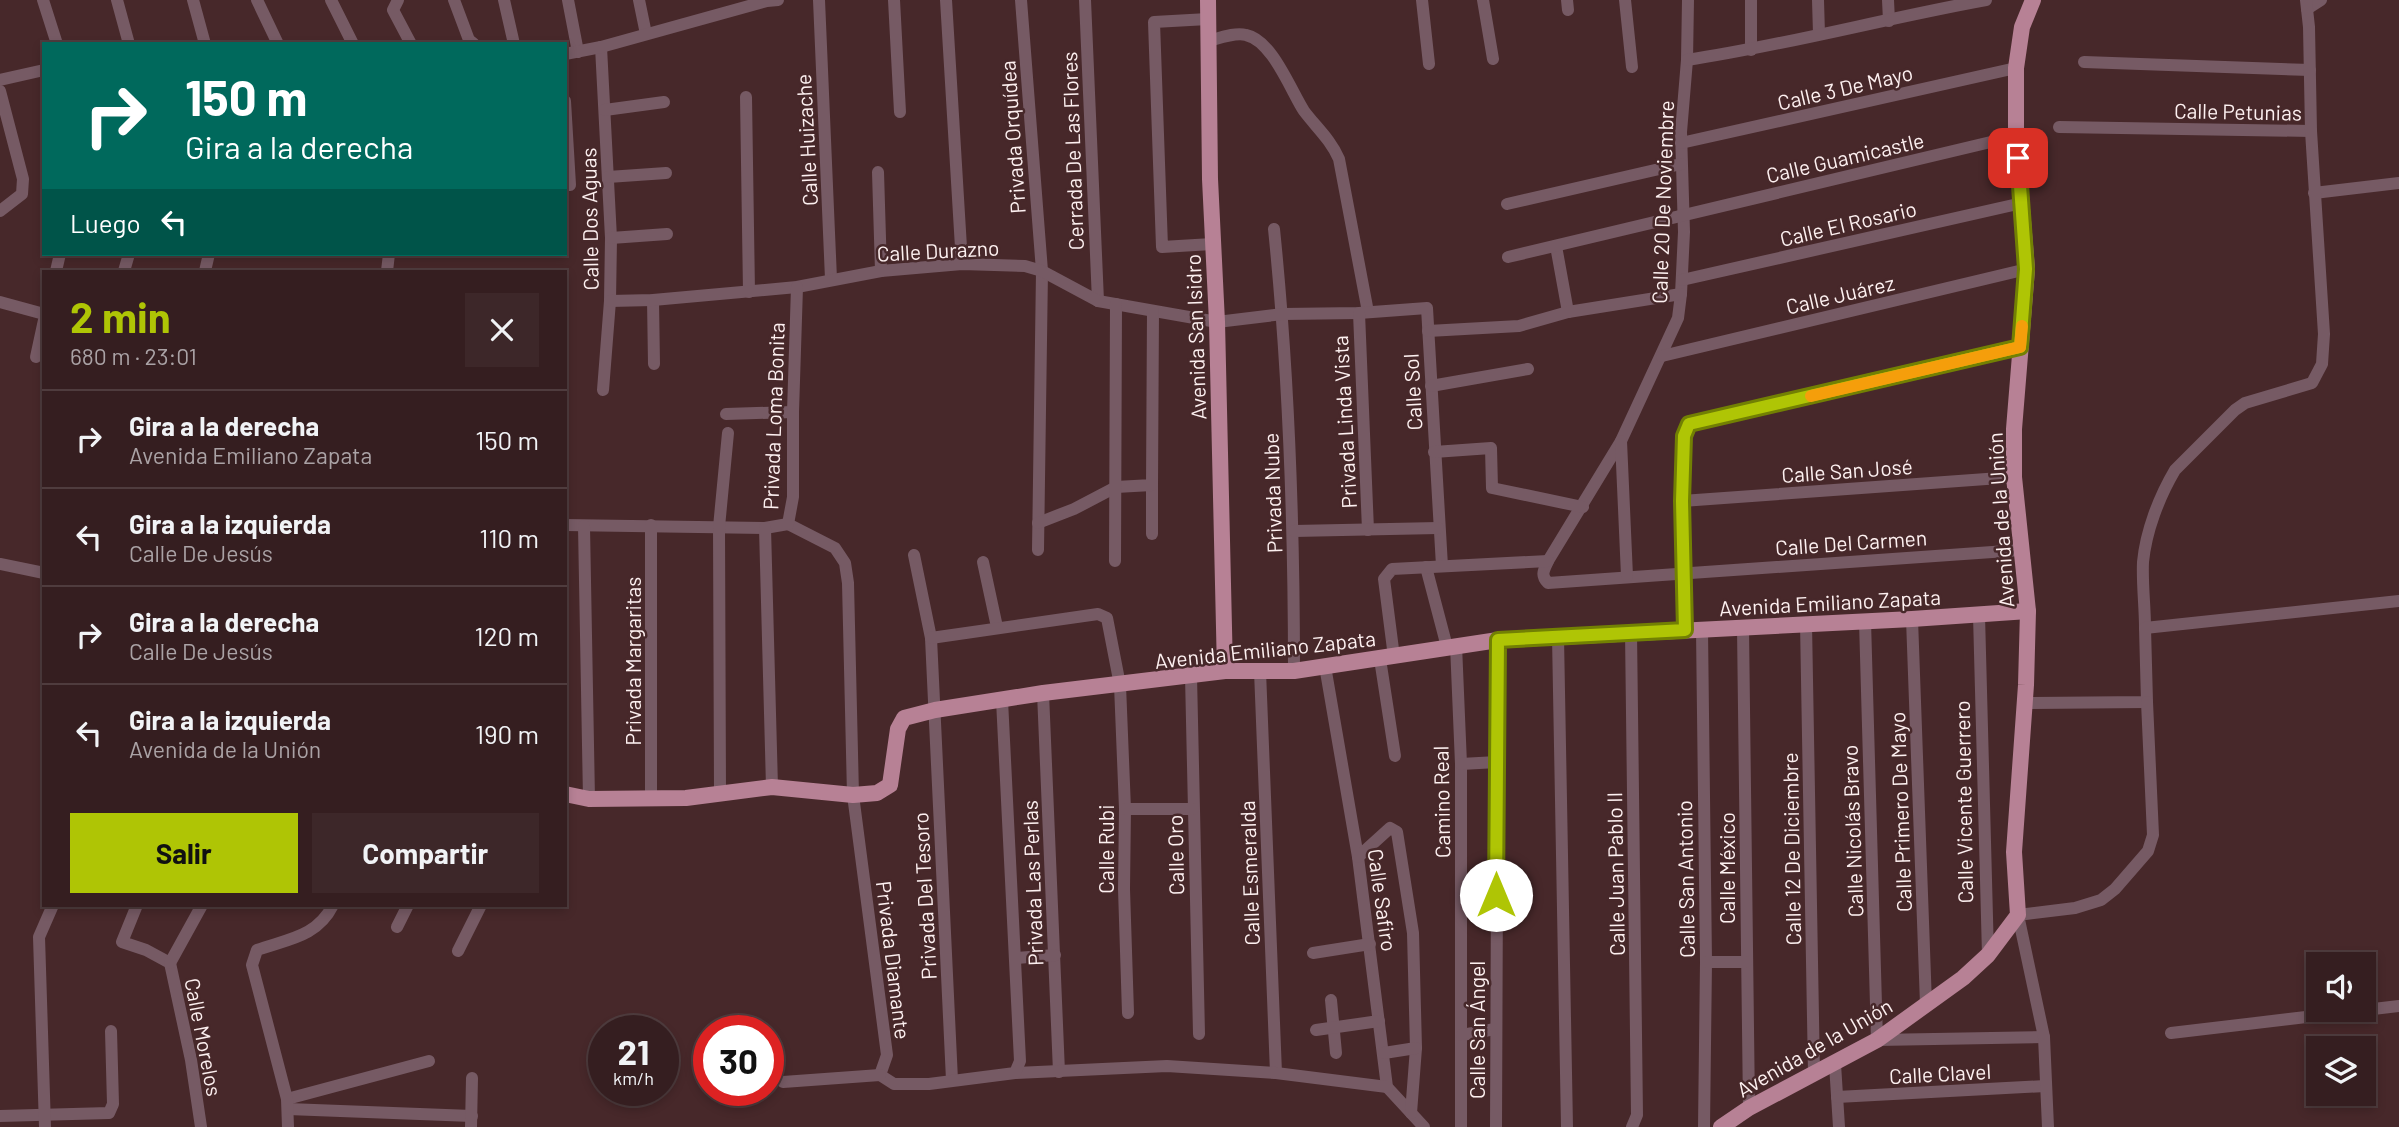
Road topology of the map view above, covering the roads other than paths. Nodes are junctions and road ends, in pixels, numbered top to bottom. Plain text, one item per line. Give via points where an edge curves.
1 (43, 0) edge
2 (117, 0) edge
3 (193, 0) edge
4 (257, 0) edge
5 (331, 0) edge
6 (398, 0) edge
7 (454, 0) edge
8 (505, 0) edge
9 (568, 0) edge
10 (639, 0) edge
11 (770, 0) edge
12 (819, 0) edge
13 (894, 0) edge
14 (946, 0) edge
15 (1021, 0) edge
16 (1085, 0) edge
17 (1208, 0) edge
18 (1422, 0) edge
19 (1483, 0) edge
20 (1625, 0) edge
21 (1688, 0) edge
22 (1751, 0) edge
23 (1818, 0) edge
24 (1888, 0) edge
25 (1986, 0) edge
26 (2033, 0) edge
27 (2321, 0) edge
28 (2306, 5) edge
29 (1208, 19) junction
30 (1889, 21) junction
31 (646, 34) junction
32 (1819, 34) junction
33 (1209, 41) junction
34 (56, 42) edge
35 (128, 42) edge
36 (204, 42) edge
37 (277, 42) edge
38 (352, 42) edge
39 (410, 42) edge
40 (472, 42) edge
41 (514, 42) edge
42 (601, 47) junction
43 (1751, 50) junction
44 (572, 53) edge
45 (1493, 59) dead end
46 (1687, 60) junction
47 (2084, 62) dead end
48 (1429, 64) dead end
49 (1632, 67) dead end
50 (2016, 68) junction
51 (42, 70) edge
52 (2310, 70) junction
53 (0, 80) edge
54 (0, 91) edge
55 (746, 97) dead end
56 (664, 102) dead end
57 (605, 110) junction
58 (900, 111) dead end
59 (2059, 127) dead end
60 (2311, 131) junction
61 (2016, 136) junction
62 (567, 138) edge
63 (1681, 144) junction
64 (1681, 164) junction
65 (878, 172) dead end
66 (666, 173) dead end
67 (608, 177) junction
68 (2399, 183) edge
69 (567, 186) edge
70 (2314, 193) junction
71 (2022, 203) junction
72 (1507, 204) dead end
73 (0, 211) edge
74 (1684, 215) junction
75 (1274, 229) dead end
76 (667, 234) dead end
77 (611, 238) junction
78 (1212, 244) junction
79 (1556, 246) junction
80 (1508, 257) dead end
81 (962, 264) junction
82 (2026, 269) junction
83 (881, 271) junction
84 (1042, 271) junction
85 (831, 279) junction
86 (797, 287) junction
87 (1681, 287) junction
88 (749, 292) junction
89 (653, 300) junction
90 (610, 301) junction
91 (1098, 301) junction
92 (0, 302) edge
93 (1116, 304) junction
94 (1427, 308) joint
95 (1153, 311) junction
96 (1568, 312) junction
97 (42, 313) edge
98 (1364, 313) junction
99 (1283, 314) junction
100 (1217, 322) junction
101 (42, 329) edge
102 (1428, 331) junction
103 (2020, 347) junction
104 (1662, 356) junction
105 (36, 357) dead end
106 (653, 364) dead end
107 (1528, 369) dead end
108 (1431, 386) junction
109 (604, 390) dead end
110 (793, 412) junction
111 (726, 414) dead end
112 (728, 433) dead end
113 (1621, 441) junction
114 (1434, 452) junction
115 (2014, 477) junction
116 (1152, 485) junction
117 (1116, 487) junction
118 (1682, 501) junction
119 (1583, 507) junction
120 (1038, 523) junction
121 (788, 524) junction
122 (567, 525) edge
123 (651, 525) junction
124 (584, 526) junction
125 (719, 527) junction
126 (765, 528) junction
127 (1438, 528) junction
128 (1368, 530) junction
129 (1294, 531) junction
130 (1152, 534) dead end
131 (1038, 550) dead end
132 (2021, 550) junction
133 (914, 555) dead end
134 (1115, 561) dead end
135 (1548, 561) junction
136 (983, 562) dead end
137 (0, 564) edge
138 (1442, 566) junction
139 (1426, 567) junction
140 (42, 573) edge
141 (1684, 573) junction
142 (1627, 576) junction
143 (2399, 601) edge
144 (2028, 611) junction
145 (1979, 615) junction
146 (1912, 619) junction
147 (1865, 621) junction
148 (1806, 623) junction
149 (997, 627) junction
150 (1743, 628) junction
151 (2145, 628) junction
152 (1685, 630) junction
153 (1702, 630) junction
154 (1631, 632) junction
155 (1558, 637) junction
156 (931, 638) junction
157 (1498, 640) junction
158 (1452, 646) junction
159 (1387, 658) junction
160 (1325, 666) junction
161 (1225, 671) junction
162 (1260, 671) junction
163 (1294, 671) junction
164 (1191, 676) junction
165 (1120, 685) junction
166 (1043, 694) junction
167 (1002, 700) junction
168 (2147, 702) junction
169 (2024, 703) junction
170 (935, 710) junction
171 (1395, 756) dead end
172 (1497, 762) junction
173 (1461, 764) junction
174 (772, 787) junction
175 (720, 793) junction
176 (567, 794) edge
177 (853, 795) junction
178 (651, 797) junction
179 (589, 799) junction
180 (1125, 809) junction
181 (1193, 809) junction
182 (1358, 857) junction
183 (52, 907) edge
184 (136, 907) edge
185 (201, 907) edge
186 (332, 907) edge
187 (407, 907) edge
188 (480, 907) edge
189 (2018, 915) junction
190 (397, 927) dead end
191 (1370, 944) junction
192 (458, 951) dead end
193 (1312, 953) dead end
194 (1055, 955) junction
195 (1988, 955) junction
196 (1016, 958) junction
197 (1706, 962) junction
198 (1746, 962) junction
199 (170, 963) junction
200 (1331, 1000) dead end
201 (1926, 1004) junction
202 (2399, 1006) edge
203 (1128, 1013) dead end
204 (1378, 1021) junction
205 (1334, 1027) junction
206 (1495, 1029) junction
207 (1315, 1030) dead end
208 (111, 1031) dead end
209 (2171, 1032) dead end
210 (1199, 1034) dead end
211 (1462, 1035) junction
212 (2044, 1037) junction
213 (1877, 1040) junction
214 (1416, 1048) junction
215 (1336, 1052) dead end
216 (1384, 1053) junction
217 (429, 1061) dead end
218 (1835, 1064) junction
219 (1059, 1072) junction
220 (1015, 1073) junction
221 (1276, 1073) junction
222 (1814, 1074) junction
223 (880, 1075) junction
224 (472, 1079) dead end
225 (952, 1080) junction
226 (784, 1082) edge
227 (2045, 1086) junction
228 (1387, 1087) junction
229 (1837, 1097) junction
230 (287, 1104) junction
231 (1749, 1108) junction
232 (1410, 1113) junction
233 (0, 1116) edge
234 (45, 1120) edge
235 (472, 1121) edge
236 (1635, 1121) edge
237 (201, 1127) edge
238 (288, 1127) edge
239 (1424, 1127) edge
240 (1461, 1127) edge
241 (1496, 1127) edge
242 (1567, 1127) edge
243 (1704, 1127) edge
244 (1721, 1127) edge
245 (1839, 1127) edge
246 (2049, 1127) edge

1 - 34 street
2 - 35 street
3 - 36 street
4 - 37 street
5 - 38 street
6 - 39 street via 393,10
7 - 40 street
8 - 41 street
9 - 44 street
10 - 31 street
11 - 31 street
12 - 85 street, Calle Huizache
13 - 58 street
14 - 81 street
15 - 84 street, Privada Orquídea
16 - 91 street, Cerrada De Las Flores
17 - 29 main road, Avenida San Isidro
18 - 48 street
19 - 45 street
20 - 49 street
21 - 46 street, Calle 20 De Noviembre
22 - 43 street
23 - 32 street
24 - 30 street
25 - 30 street
26 - 50 main road, Avenida de la Unión via 2022,27
27 - 28 street
28 - 52 street
29 - 33 main road, Avenida San Isidro
29 - 78 street via 1154,22 1162,247
30 - 32 street
31 - 42 street
32 - 43 street
33 - 78 main road, Avenida San Isidro
33 - 98 street, Privada Linda Vista via 1237,35 1256,39 1333,146 1339,159
42 - 44 street
42 - 57 street, Calle Dos Aguas
43 - 46 street
46 - 63 street, Calle 20 De Noviembre
47 - 52 street
50 - 61 main road, Avenida de la Unión
50 - 63 street, Calle 3 De Mayo
51 - 53 street
52 - 60 street
54 - 73 street via 23,179 22,194
55 - 88 street
56 - 57 street
57 - 67 street, Calle Dos Aguas
59 - 60 street, Calle Petunias
60 - 70 street, Calle Petunias
61 - 71 main road, Avenida de la Unión
61 - 74 street, Calle Guamicastle
62 - 69 street
63 - 64 street, Calle 20 De Noviembre
64 - 72 street
64 - 74 street, Calle 20 De Noviembre
65 - 83 street
66 - 67 street
67 - 77 street, Calle Dos Aguas
68 - 70 street
70 - 151 street, Calle Petunias via 2324,334 2319,374 2312,383 2245,403 2175,470 2147,542
71 - 82 main road, Avenida de la Unión
71 - 87 street, Calle El Rosario
74 - 79 street
74 - 87 street, Calle 20 De Noviembre
75 - 99 street, Privada Nube
76 - 77 street
77 - 90 street, Calle Dos Aguas
78 - 100 main road, Avenida San Isidro
79 - 80 street
79 - 96 street
81 - 83 street, Calle Durazno
81 - 84 street, Calle Durazno via 1026,266
82 - 103 main road, Avenida de la Unión
82 - 104 street, Calle Juárez
83 - 85 street, Calle Durazno
84 - 91 street, Calle Durazno
84 - 120 street, Privada Orquídea
85 - 86 street, Calle Durazno
86 - 88 street, Calle Durazno
86 - 110 street, Privada Loma Bonita
87 - 96 street, Calle El Rosario
87 - 104 street, Calle 20 De Noviembre via 1678,318
88 - 89 street, Calle Durazno
89 - 90 street, Calle Durazno
89 - 106 street
90 - 109 street, Calle Dos Aguas
91 - 93 street, Calle Durazno
92 - 97 street
93 - 95 street, Calle Durazno
93 - 117 street
94 - 98 street, Calle Durazno
94 - 102 street, Calle Sol
95 - 100 street, Calle Durazno
95 - 116 street
96 - 102 street, Calle El Rosario via 1519,326
98 - 99 street, Calle Durazno
98 - 128 street, Privada Linda Vista
99 - 100 street, Calle Durazno
99 - 129 street, Privada Nube
100 - 161 main road, Avenida San Isidro
101 - 105 street
102 - 108 street, Calle Sol
103 - 115 main road, Avenida de la Unión
103 - 118 street via 1689,424 1684,436
104 - 113 street, Calle 20 De Noviembre
107 - 108 street
108 - 114 street, Calle Sol
110 - 111 street
110 - 121 street, Privada Loma Bonita via 793,497
112 - 125 street
113 - 119 street, Calle 20 De Noviembre
113 - 142 street
114 - 119 street, Calle Sol via 1491,448 1492,488
114 - 127 street
115 - 118 street, Calle San José
115 - 132 main road, Avenida de la Unión
116 - 117 street
116 - 130 street
117 - 120 street
117 - 134 street
118 - 141 street
119 - 135 street, Calle 20 De Noviembre
120 - 131 street, Privada Orquídea
121 - 126 street, Privada Loma Bonita
121 - 177 street, Privada Diamante via 835,548 845,563
122 - 124 street, Privada Loma Bonita
123 - 124 street, Privada Loma Bonita
123 - 125 street, Privada Loma Bonita
123 - 178 street, Privada Margaritas
124 - 179 street
125 - 126 street, Privada Loma Bonita
125 - 175 street
126 - 174 street
127 - 128 street, Privada Linda Vista
127 - 138 street
128 - 129 street, Privada Linda Vista
129 - 163 street, Privada Nube
132 - 141 street, Calle Del Carmen
132 - 144 main road, Avenida de la Unión
133 - 156 street, Privada Del Tesoro
135 - 138 street
135 - 142 street via 1543,579 1548,583
136 - 149 street
137 - 140 street
138 - 139 street
139 - 158 street, Camino Real
139 - 159 street via 1392,569 1384,579
141 - 142 street, Calle Del Carmen
141 - 152 street
143 - 151 street
144 - 145 main road, Avenida Emiliano Zapata
144 - 169 main road, Avenida de la Unión
145 - 146 main road, Avenida Emiliano Zapata
145 - 195 street, Calle Vicente Guerrero
146 - 147 main road, Avenida Emiliano Zapata
146 - 201 street, Calle Primero De Mayo
147 - 148 main road, Avenida Emiliano Zapata
147 - 213 street, Calle Nicolás Bravo
148 - 150 main road, Avenida Emiliano Zapata
148 - 222 street, Calle 12 De Diciembre
149 - 156 street
149 - 165 street, Calle Rubi via 1098,614 1107,618
150 - 153 main road, Avenida Emiliano Zapata
150 - 198 street, Calle México
151 - 168 street, Calle Petunias
152 - 153 main road, Avenida Emiliano Zapata
152 - 154 main road, Avenida Emiliano Zapata
153 - 197 street, Calle San Antonio
154 - 155 main road, Avenida Emiliano Zapata
154 - 236 street, Calle Juan Pablo II
155 - 157 main road, Avenida Emiliano Zapata
155 - 242 street
156 - 170 street, Privada Del Tesoro
157 - 158 main road, Avenida Emiliano Zapata
157 - 172 street, Calle San Ángel
158 - 159 main road, Avenida Emiliano Zapata
158 - 173 street, Camino Real
159 - 160 main road, Avenida Emiliano Zapata
159 - 171 street
160 - 163 main road, Avenida Emiliano Zapata
160 - 182 street, Calle Safiro
161 - 162 main road, Avenida Emiliano Zapata
161 - 164 main road, Avenida Emiliano Zapata
162 - 163 main road, Avenida Emiliano Zapata
162 - 221 street, Calle Esmeralda
164 - 165 main road, Avenida Emiliano Zapata
164 - 181 street, Calle Oro
165 - 166 main road, Avenida Emiliano Zapata
165 - 180 street, Calle Rubi
166 - 167 main road, Avenida Emiliano Zapata
166 - 194 street, Privada Las Perlas
167 - 170 main road, Avenida Emiliano Zapata
167 - 196 street
168 - 169 street
168 - 189 street, Calle Petunias via 2152,835 2148,851 2101,900
169 - 189 main road, Avenida de la Unión via 2014,852
170 - 177 main road, Avenida Emiliano Zapata via 904,718 898,729 890,785 877,793
170 - 225 street, Privada Del Tesoro
172 - 173 street
172 - 206 street, Calle San Ángel
173 - 211 street, Camino Real
174 - 175 main road, Avenida Emiliano Zapata
174 - 177 main road, Avenida Emiliano Zapata
175 - 178 main road, Avenida Emiliano Zapata
176 - 179 main road, Avenida Emiliano Zapata
177 - 223 street, Privada Diamante via 887,1055
178 - 179 main road, Avenida Emiliano Zapata
180 - 181 street
180 - 203 street, Calle Rubi
181 - 210 street, Calle Oro
182 - 191 street, Calle Safiro
182 - 214 street via 1384,831 1397,832 1413,933
183 - 234 street via 40,937
184 - 199 street, Calle Morelos via 122,942
185 - 199 street
186 - 230 street via 313,930 257,950 252,965
187 - 190 street
188 - 192 street
189 - 195 main road
189 - 212 street
191 - 193 street
191 - 204 street, Calle Safiro
194 - 196 street
194 - 219 street, Privada Las Perlas
195 - 201 main road, Avenida de la Unión
196 - 220 street via 1021,1049
197 - 198 street
197 - 243 street, Calle San Antonio
198 - 231 street, Calle México
199 - 237 street, Calle Morelos
200 - 205 street
201 - 213 main road, Avenida de la Unión
202 - 209 street
204 - 205 street
204 - 216 street, Calle Safiro
205 - 207 street
205 - 215 street
206 - 211 street
206 - 241 street, Calle San Ángel
208 - 234 street via 113,1104 109,1113
211 - 240 street, Camino Real
212 - 213 street
212 - 227 street
213 - 218 main road, Avenida de la Unión
214 - 216 street
214 - 232 street
216 - 228 street, Calle Safiro
217 - 230 street
218 - 222 main road, Avenida de la Unión
218 - 229 street
219 - 220 street
219 - 221 street via 1167,1066
220 - 225 street
221 - 228 street
222 - 231 main road, Avenida de la Unión
223 - 225 street via 894,1084
223 - 226 street
224 - 235 street
227 - 229 street, Calle Clavel
227 - 246 street
228 - 232 street
229 - 245 street
230 - 235 street
230 - 238 street
231 - 244 main road, Avenida de la Unión
232 - 239 street
233 - 234 street

